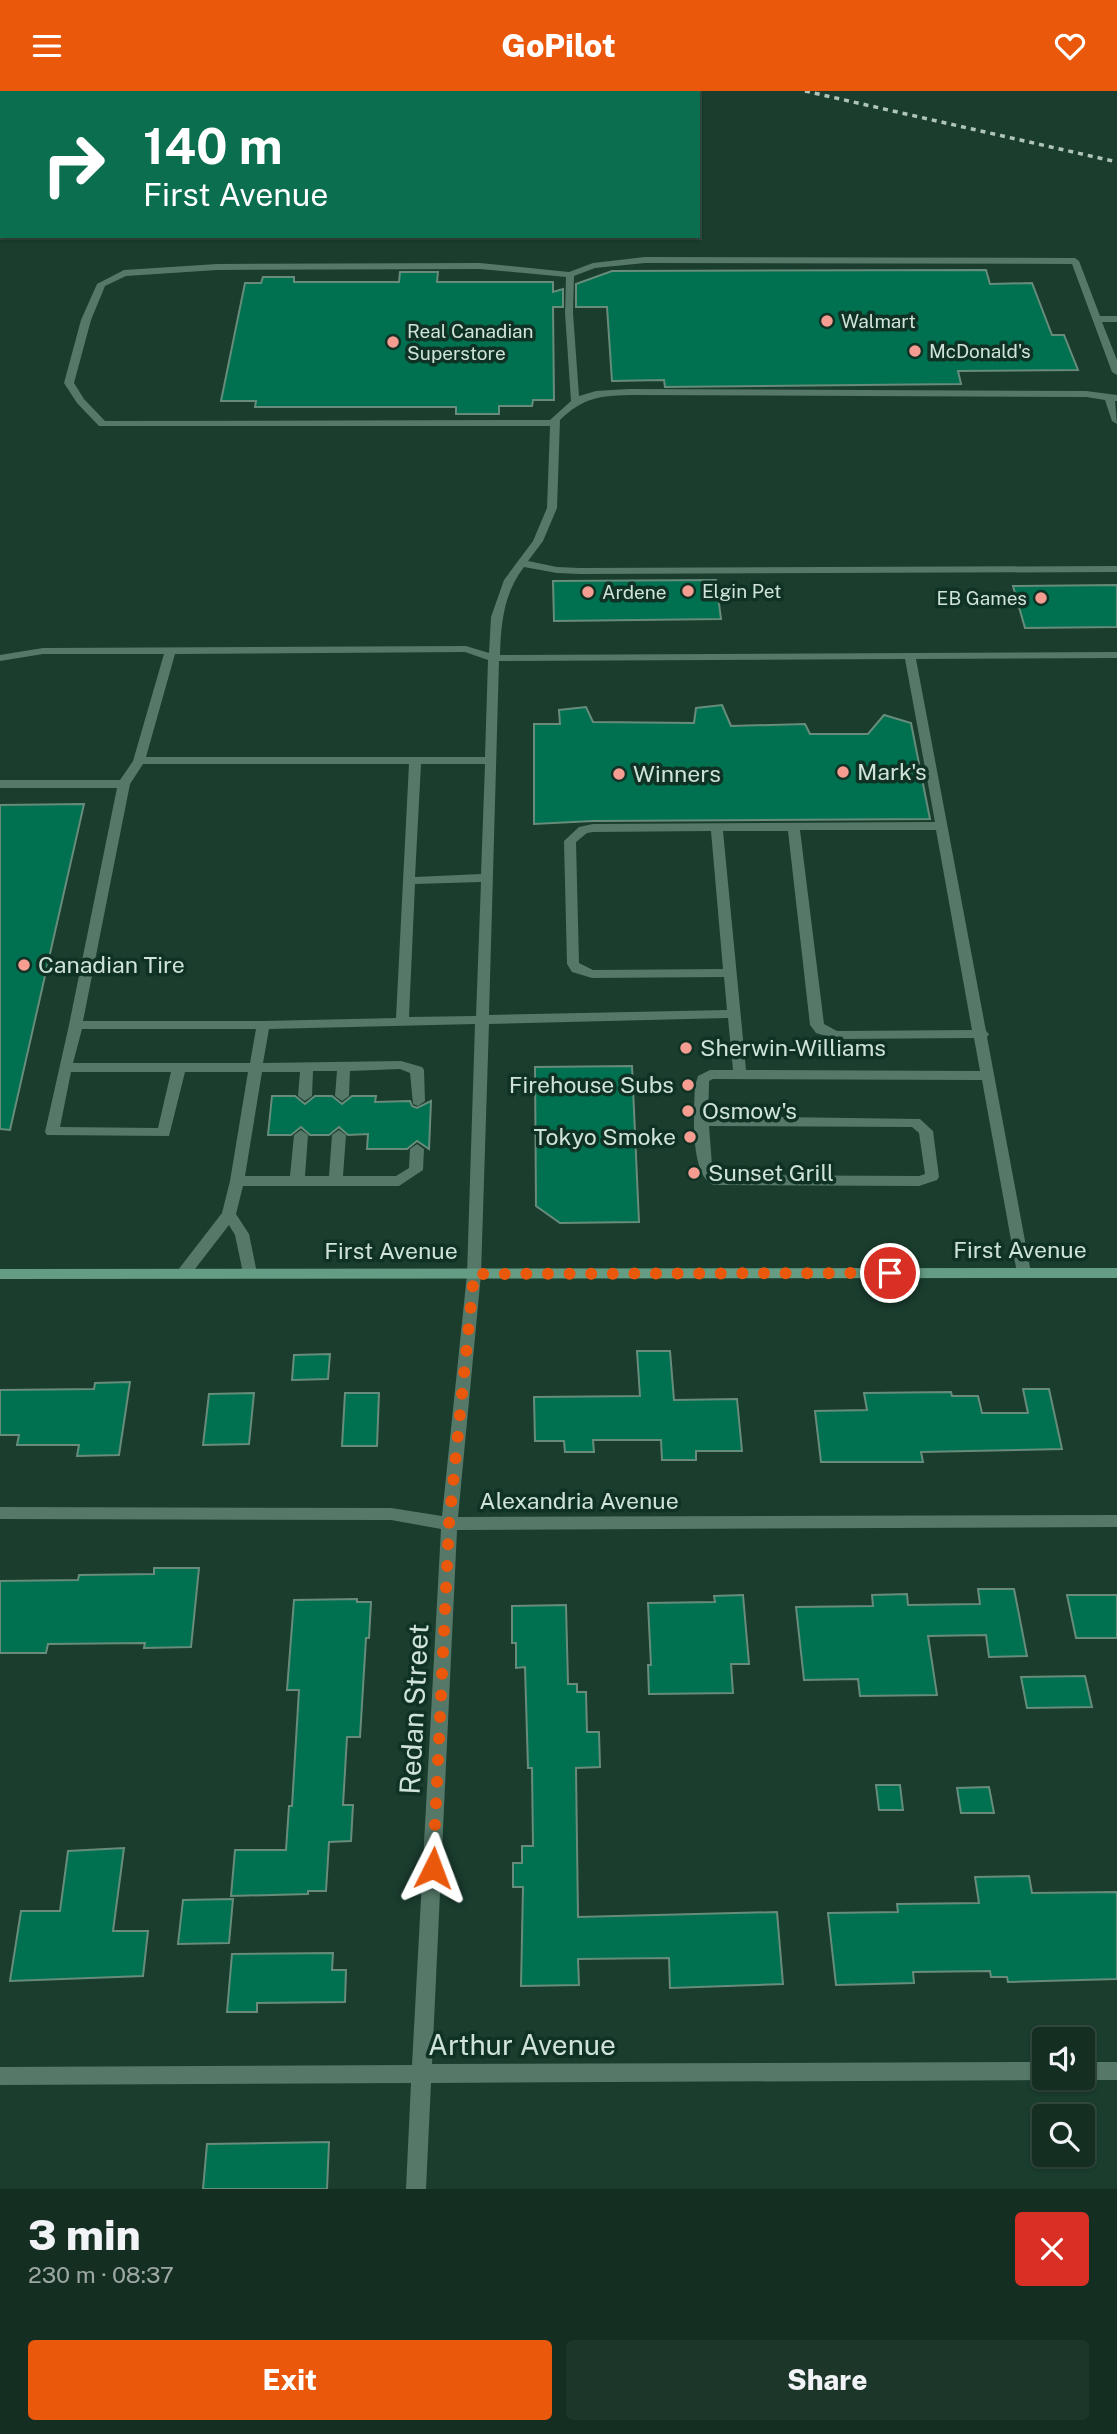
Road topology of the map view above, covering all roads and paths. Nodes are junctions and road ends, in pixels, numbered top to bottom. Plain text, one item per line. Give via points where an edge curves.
1 (570, 275) junction
2 (1097, 319) junction
3 (1117, 319) edge
4 (1117, 372) edge
5 (1113, 398) edge
6 (575, 400) junction
7 (1117, 421) edge
8 (555, 423) junction
9 (522, 562) junction
10 (1117, 569) edge
11 (170, 651) junction
12 (1117, 655) edge
13 (910, 656) junction
14 (0, 658) edge
15 (494, 658) junction
16 (491, 759) junction
17 (139, 761) junction
18 (415, 761) junction
19 (0, 784) edge
20 (124, 784) junction
21 (943, 826) junction
22 (794, 827) junction
23 (717, 828) junction
24 (487, 879) junction
25 (408, 881) junction
26 (731, 973) junction
27 (734, 1014) junction
28 (482, 1020) junction
29 (402, 1022) junction
30 (76, 1025) junction
31 (263, 1025) junction
32 (982, 1034) junction
33 (344, 1066) junction
34 (65, 1067) junction
35 (307, 1067) junction
36 (179, 1068) junction
37 (255, 1068) junction
38 (740, 1074) junction
39 (989, 1076) junction
40 (304, 1096) dead end
41 (342, 1096) dead end
42 (418, 1101) dead end
43 (702, 1121) junction
44 (301, 1135) dead end
45 (339, 1135) dead end
46 (417, 1149) dead end
47 (237, 1181) junction
48 (297, 1181) junction
49 (336, 1181) junction
50 (229, 1214) junction
51 (250, 1273) junction
52 (1024, 1273) junction
53 (1117, 1273) edge
54 (0, 1274) edge
55 (183, 1274) junction
56 (474, 1274) junction
57 (0, 1513) edge
58 (1117, 1521) edge
59 (449, 1524) junction
60 (1032, 2071) edge
61 (1095, 2071) edge
62 (1117, 2071) edge
63 (422, 2073) junction
64 (0, 2076) edge
65 (416, 2189) edge

1 - 2 street via 593,266 645,260 1075,261
1 - 6 street
1 - 8 street via 480,266 217,267 124,273 101,283 69,383 102,424
2 - 3 street
2 - 4 street
5 - 6 street via 1075,394 629,392
5 - 7 street
6 - 8 street
8 - 9 street, Redan Street via 552,508 538,541
9 - 10 street via 580,571
9 - 15 street, Redan Street via 509,580 496,617
11 - 14 street via 43,651
11 - 15 street via 466,649
11 - 17 street
12 - 13 street
13 - 15 street
13 - 21 street
15 - 16 street, Redan Street
16 - 18 street
16 - 24 street, Redan Street
17 - 18 street
17 - 20 street
18 - 25 street
19 - 20 street
20 - 30 street
21 - 22 street
21 - 32 street
22 - 23 street
22 - 32 street via 821,1030 836,1035
23 - 26 street
23 - 26 street via 593,828 574,835 570,841 573,964 592,974
24 - 25 street
24 - 28 street, Redan Street
25 - 29 street
26 - 27 street
27 - 28 street
27 - 38 street
28 - 29 street
28 - 56 street, Redan Street
29 - 31 street
30 - 31 street
30 - 34 street
31 - 37 street
32 - 39 street
33 - 35 street
33 - 41 street
33 - 42 street via 401,1065 417,1070
34 - 36 street
34 - 36 street via 52,1132 164,1133
35 - 37 street
35 - 40 street
36 - 37 street
37 - 47 street
38 - 39 street
38 - 43 street via 703,1079
39 - 52 street
43 - 43 street via 706,1169 714,1180 919,1181 932,1177 926,1131 915,1122
44 - 48 street
45 - 49 street
46 - 49 street via 416,1170 399,1181
47 - 48 street
47 - 50 street
48 - 49 street
50 - 51 street via 242,1234
50 - 55 street
51 - 55 main road, First Avenue
51 - 56 main road, First Avenue
52 - 53 main road, First Avenue
52 - 56 main road, First Avenue
54 - 55 main road, First Avenue
56 - 59 street, Redan Street
57 - 59 street, Alexandria Avenue via 391,1514
58 - 59 street, Alexandria Avenue
59 - 63 street, Redan Street
60 - 63 street, Arthur Avenue
61 - 62 street
63 - 64 street, Arthur Avenue
63 - 65 street, Redan Street

